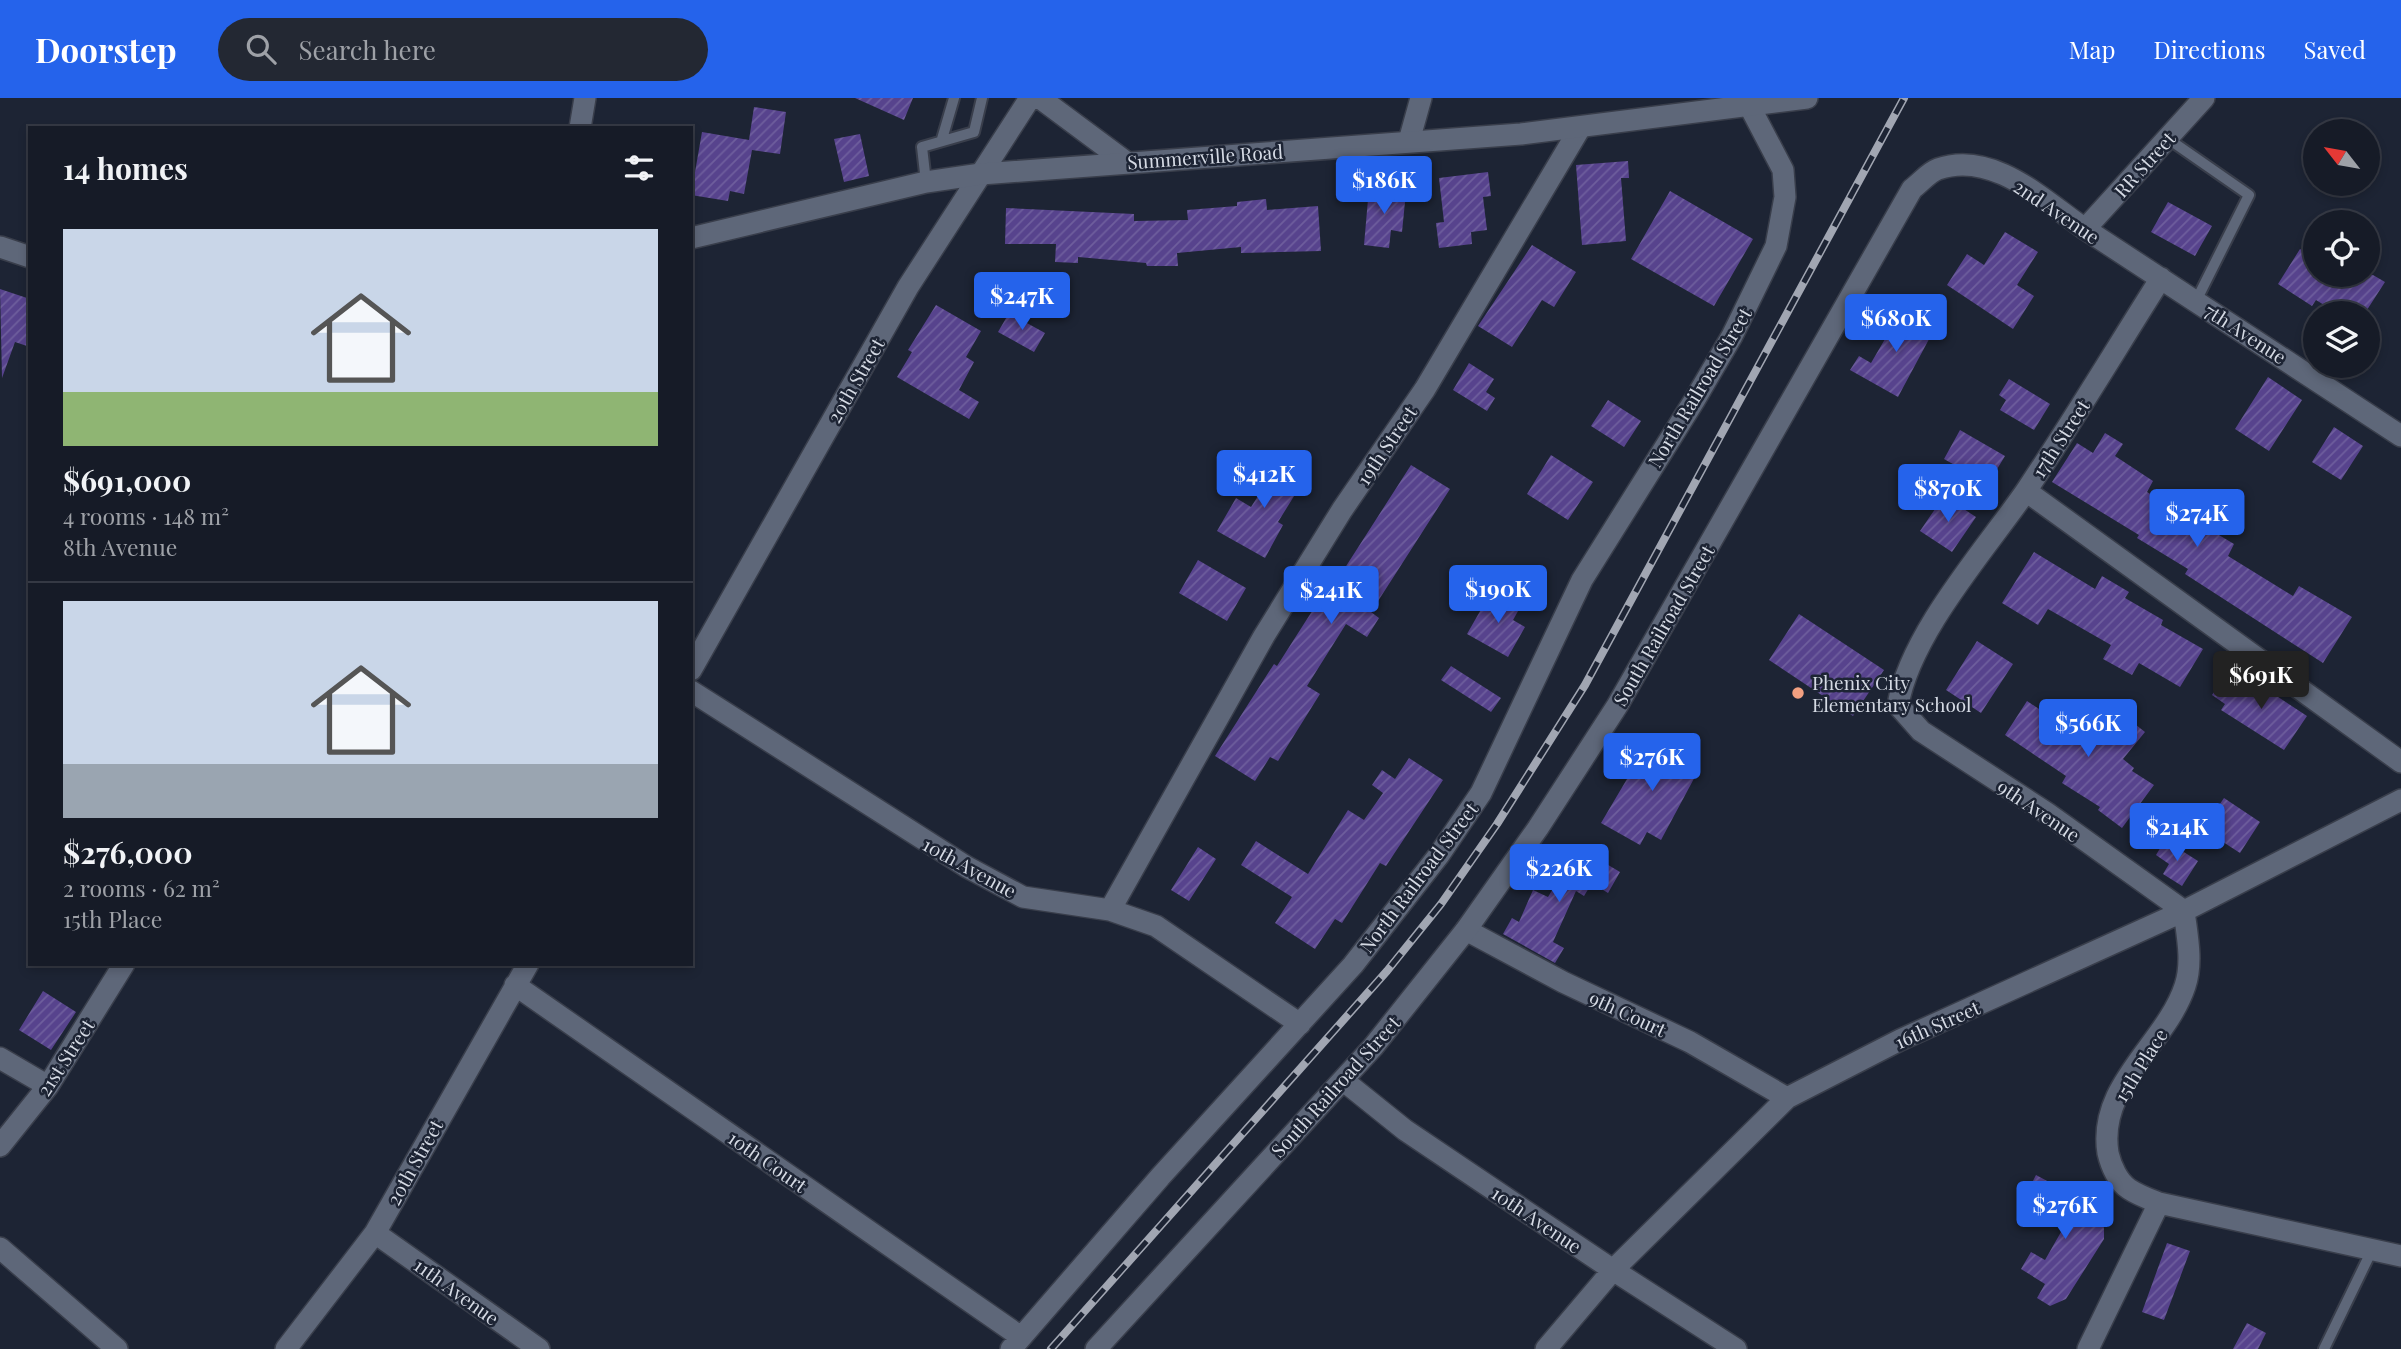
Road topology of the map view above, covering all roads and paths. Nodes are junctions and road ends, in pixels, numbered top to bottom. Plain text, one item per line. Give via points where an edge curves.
1 (585, 98) edge
2 (954, 98) edge
3 (982, 98) edge
4 (1030, 98) edge
5 (1040, 98) edge
6 (1421, 98) edge
7 (1807, 98) edge
8 (2204, 98) edge
9 (1750, 107) junction
10 (580, 126) edge
11 (1580, 128) junction
12 (2167, 138) junction
13 (942, 139) junction
14 (1409, 141) junction
15 (1126, 162) junction
16 (981, 174) junction
17 (926, 182) junction
18 (1912, 189) joint
19 (2085, 229) junction
20 (693, 238) edge
21 (0, 247) edge
22 (28, 256) edge
23 (2161, 278) junction
24 (2196, 300) junction
25 (2401, 436) edge
26 (2026, 491) junction
27 (693, 666) edge
28 (693, 692) edge
29 (1898, 705) joint
30 (2401, 762) edge
31 (2401, 800) edge
32 (1110, 910) junction
33 (2184, 911) junction
34 (1466, 930) junction
35 (123, 966) edge
36 (527, 966) edge
37 (515, 985) junction
38 (1300, 1024) junction
39 (0, 1058) edge
40 (1344, 1081) junction
41 (48, 1086) junction
42 (1787, 1098) junction
43 (0, 1146) edge
44 (2159, 1203) junction
45 (375, 1233) junction
46 (0, 1248) edge
47 (2373, 1248) junction
48 (2401, 1255) edge
49 (1613, 1270) junction
50 (1016, 1343) edge
51 (117, 1349) edge
52 (286, 1349) edge
53 (539, 1349) edge
54 (1096, 1349) edge
55 (1546, 1349) edge
56 (1736, 1349) edge
57 (2088, 1349) edge
58 (2324, 1349) edge

1 - 10 street
2 - 13 lane
3 - 13 lane via 974,132
4 - 16 street, 20th Street
5 - 15 street
6 - 14 street
7 - 9 street, Summerville Road
8 - 12 street, RR Street
9 - 11 street, Summerville Road
9 - 38 street, North Railroad Street via 1783,170 1786,197 1766,269 1695,401 1582,580 1481,793 1353,965
11 - 14 street, Summerville Road
11 - 32 street, 19th Street via 1425,389 1348,500 1264,636
12 - 19 street, RR Street
12 - 24 lane via 2249,195
13 - 17 lane via 922,147
14 - 15 street, Summerville Road
15 - 16 street, Summerville Road
16 - 17 street, Summerville Road
16 - 27 street, 20th Street via 908,287
17 - 20 street, Summerville Road
18 - 19 street, 2nd Avenue via 1935,169 1965,163 1992,169
18 - 34 street, South Railroad Street via 1617,706
19 - 23 street, 2nd Avenue
21 - 22 street
23 - 24 street, 7th Avenue
23 - 26 street, 17th Street
24 - 25 street, 7th Avenue
26 - 29 street, 17th Street via 1934,622 1902,680
26 - 30 street
28 - 32 street, 10th Avenue via 967,867 1023,897
29 - 33 street, 9th Avenue via 1921,731
31 - 33 street, 16th Street
32 - 38 street, 10th Avenue via 1156,926
33 - 42 street, 16th Street
33 - 44 street, 15th Place via 2190,958 2186,983 2177,1008 2124,1082 2106,1138 2110,1166 2127,1188
34 - 40 street, South Railroad Street
34 - 42 street, 9th Court via 1690,1042
35 - 41 street, 21st Street
36 - 37 street, 20th Street
37 - 45 street, 20th Street
37 - 50 street, 10th Court
38 - 50 street, North Railroad Street
39 - 41 street
40 - 49 street, 10th Avenue via 1405,1130
40 - 54 street, South Railroad Street
41 - 43 street, 21st Street
42 - 49 street, 16th Street
44 - 47 street
44 - 57 street
45 - 52 street, 20th Street
45 - 53 street, 11th Avenue
46 - 51 street
47 - 48 street
47 - 58 lane
49 - 55 street, 16th Street
49 - 56 street, 10th Avenue

